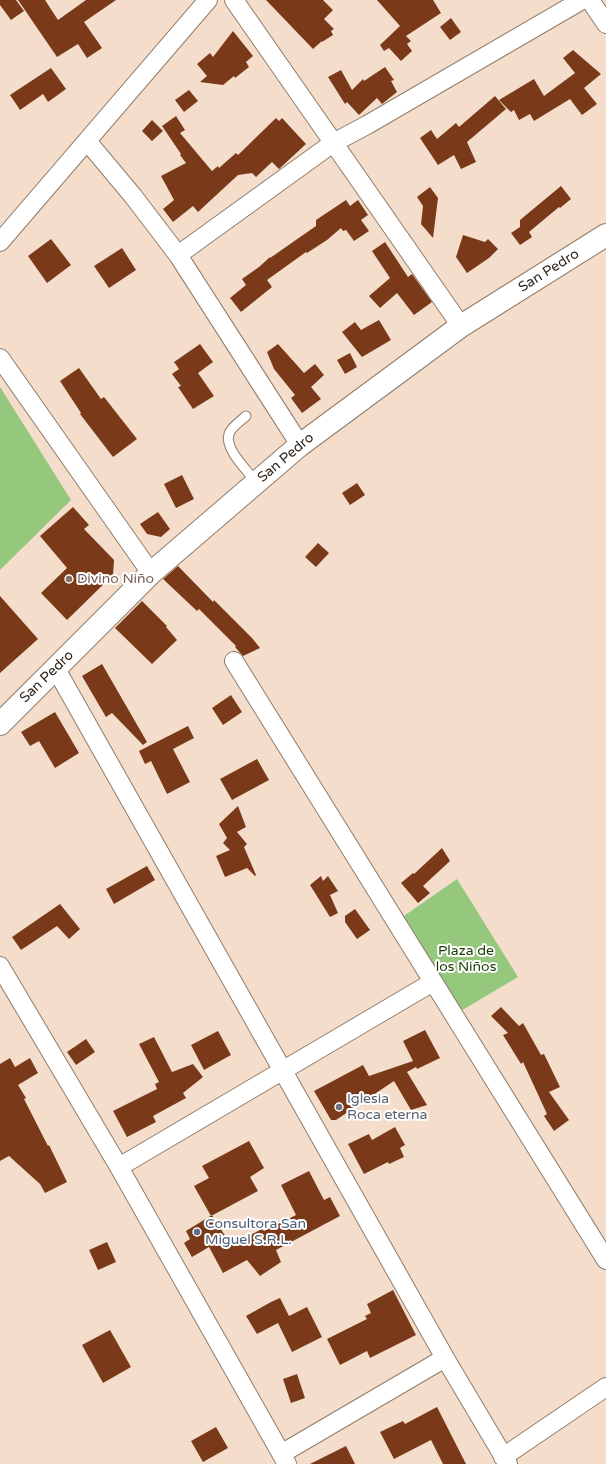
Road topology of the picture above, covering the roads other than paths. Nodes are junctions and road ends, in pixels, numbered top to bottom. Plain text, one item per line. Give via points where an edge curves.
1 (208, 0) edge
2 (234, 0) edge
3 (582, 0) edge
4 (590, 0) edge
5 (606, 24) edge
6 (87, 141) junction
7 (333, 143) junction
8 (606, 235) edge
9 (0, 242) edge
10 (178, 255) junction
11 (461, 326) junction
12 (0, 358) edge
13 (246, 416) dead end
14 (300, 444) junction
15 (256, 482) junction
16 (151, 573) junction
17 (234, 661) dead end
18 (56, 669) junction
19 (0, 724) edge
20 (0, 966) edge
21 (433, 982) junction
22 (282, 1071) junction
23 (119, 1167) junction
24 (606, 1260) edge
25 (445, 1358) junction
26 (606, 1387) edge
27 (284, 1459) edge
28 (505, 1460) edge

1 - 6 street
2 - 7 street
3 - 7 street
4 - 5 street
6 - 9 street
6 - 10 street
7 - 10 street
7 - 11 street
8 - 11 main road, San Pedro
10 - 14 street
11 - 14 main road, San Pedro
12 - 16 street
13 - 15 lane via 228,434 229,443 233,453
14 - 15 main road, San Pedro
15 - 16 main road, San Pedro
16 - 18 main road, San Pedro
17 - 21 street
18 - 19 main road, San Pedro
18 - 22 street
20 - 23 street
21 - 22 street
21 - 24 street
22 - 23 street
22 - 25 street
23 - 27 street
25 - 27 street
25 - 28 street
26 - 28 street

